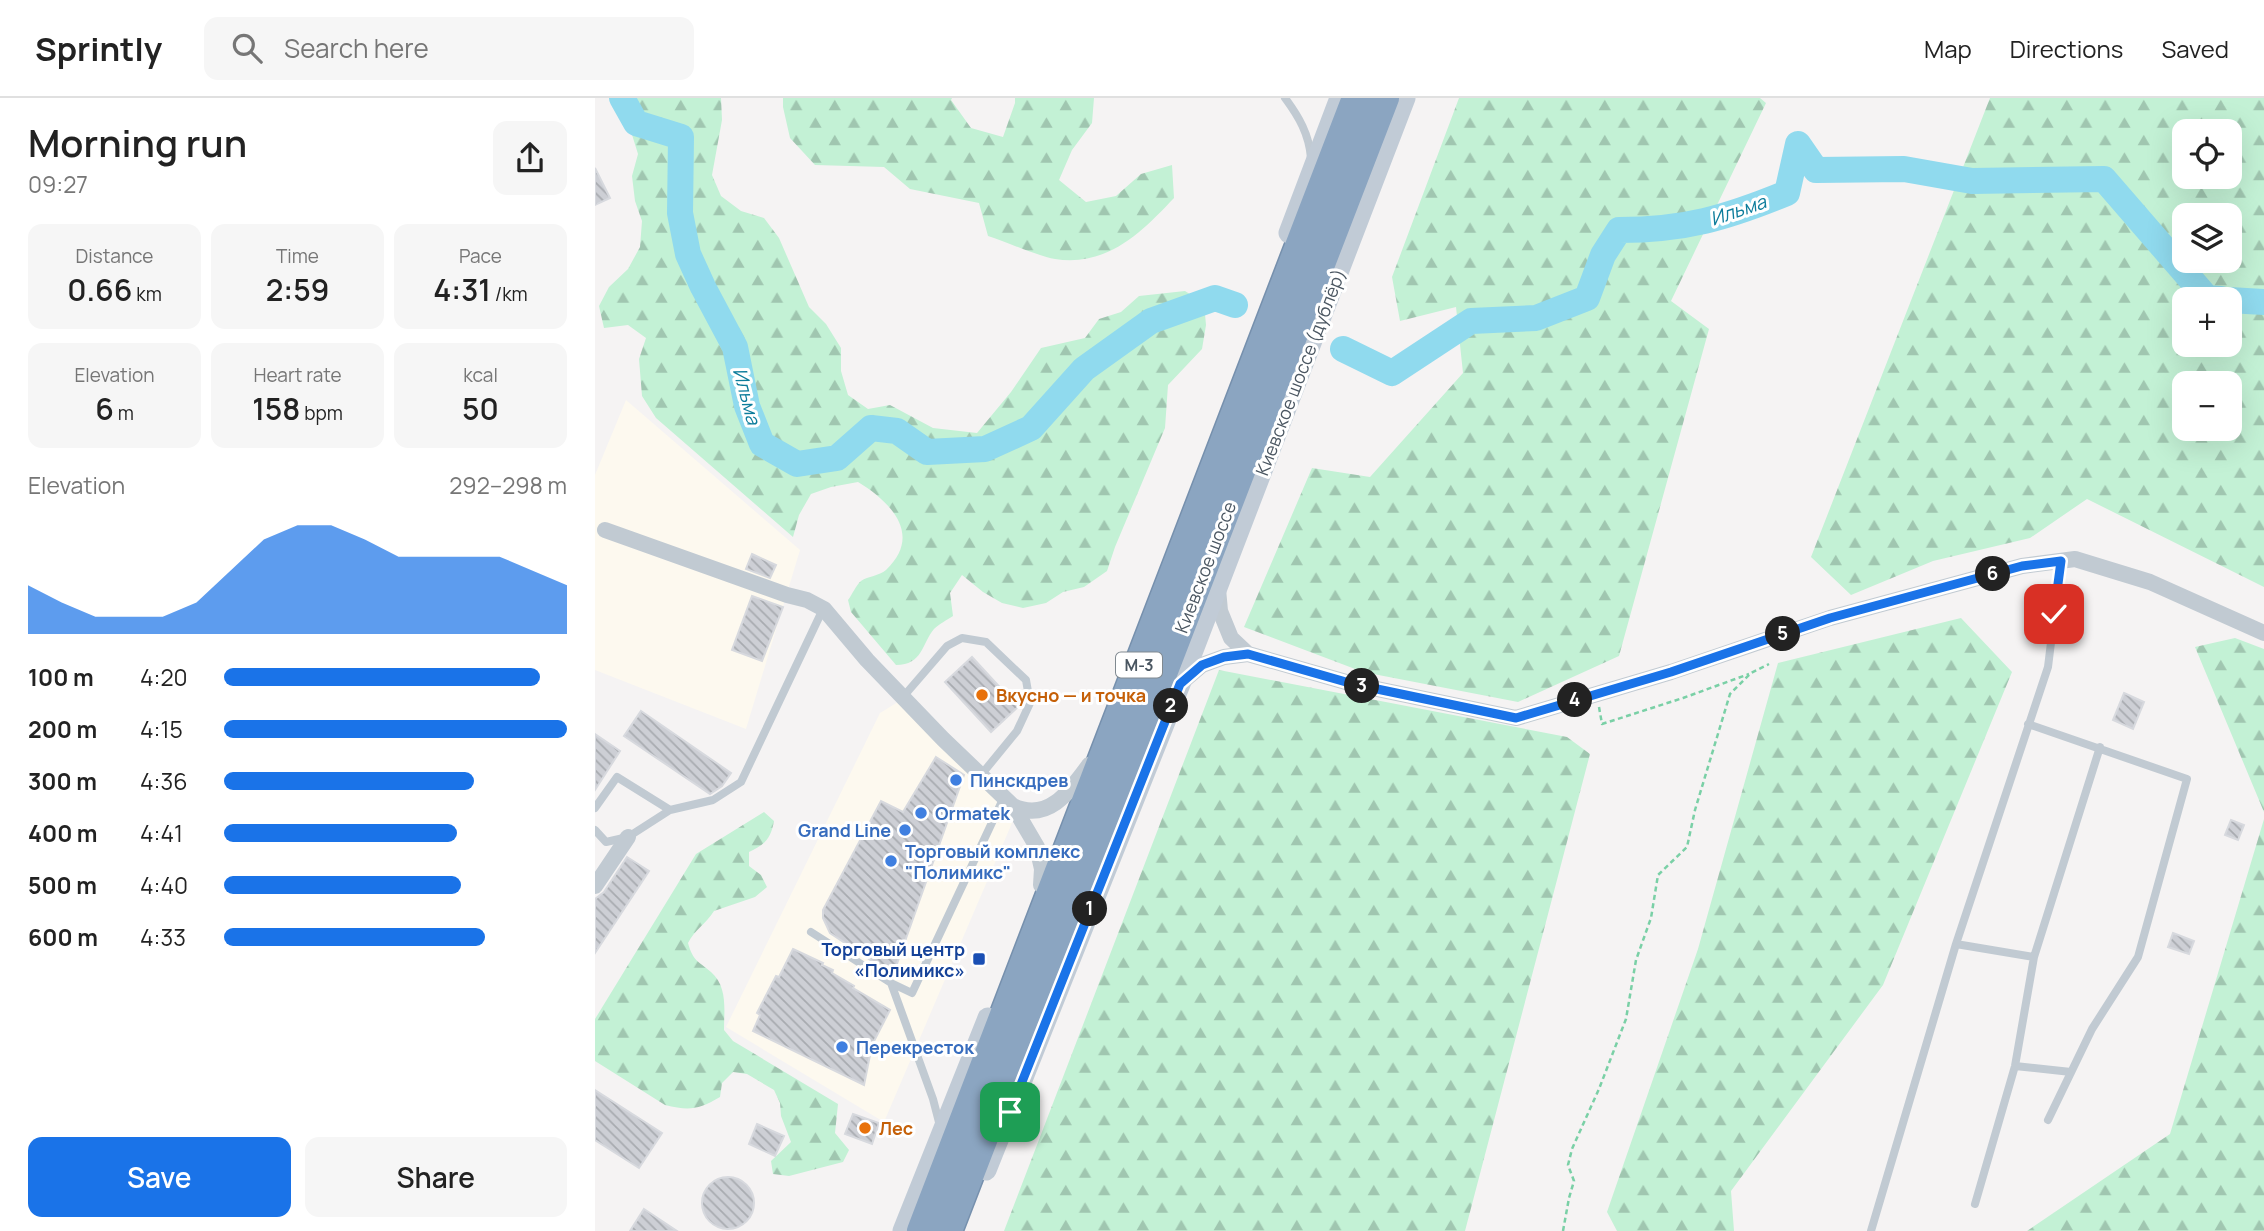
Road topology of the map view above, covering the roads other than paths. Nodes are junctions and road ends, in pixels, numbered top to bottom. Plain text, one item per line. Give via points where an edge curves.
1 (1285, 98) edge
2 (1340, 98) edge
3 (1356, 98) edge
4 (1385, 98) edge
5 (1405, 98) edge
6 (1313, 171) junction
7 (605, 530) dead end
8 (2061, 561) junction
9 (1218, 585) junction
10 (824, 609) junction
11 (2264, 633) edge
12 (1248, 654) junction
13 (1180, 684) junction
14 (903, 697) junction
15 (2028, 724) junction
16 (2100, 747) junction
17 (1092, 773) junction
18 (981, 775) junction
19 (1009, 801) junction
20 (595, 808) edge
21 (670, 810) junction
22 (595, 830) edge
23 (628, 837) junction
24 (1041, 885) junction
25 (595, 886) edge
26 (811, 932) dead end
27 (1956, 944) junction
28 (2034, 957) junction
29 (891, 983) junction
30 (2015, 1066) junction
31 (2071, 1072) junction
32 (2048, 1120) dead end
33 (942, 1135) junction
34 (1975, 1204) dead end
35 (903, 1231) edge
36 (921, 1231) edge
37 (948, 1231) edge
38 (963, 1231) edge
39 (1871, 1231) edge

1 - 6 lane via 1310,142
2 - 6 main road
3 - 17 highway, Киевское шоссе / М-3
4 - 37 highway, Киевское шоссе / М-3
5 - 9 main road, Киевское шоссе (дублёр)
6 - 17 main road via 1127,665
7 - 10 street
8 - 11 street via 2075,559 2150,582
8 - 12 street via 2022,566 1830,618 1516,718 1353,684
8 - 15 lane via 2048,667
9 - 12 street via 1220,611 1231,638
9 - 13 main road, Киевское шоссе (дублёр)
10 - 14 street
10 - 21 lane via 741,782 713,800
12 - 13 street via 1202,665
13 - 38 main road, Киевское шоссе (дублёр)
14 - 18 street
14 - 18 lane via 947,646 962,638 986,642 1026,680 1030,703 1017,731
15 - 16 lane
15 - 27 lane
16 - 28 lane
16 - 31 lane via 2186,779 2139,957 2092,1029
17 - 19 street via 1046,809 1023,811
17 - 24 main road
17 - 36 highway, Киевское шоссе / М-3
18 - 19 street
19 - 24 street via 1037,847
19 - 29 lane via 912,993
20 - 21 lane via 617,776
21 - 23 lane
22 - 23 lane via 606,842
23 - 25 street
24 - 33 main road
26 - 29 lane
27 - 28 lane
27 - 39 lane
28 - 30 lane
29 - 33 lane
30 - 31 lane
30 - 34 lane
31 - 32 lane
33 - 35 main road

